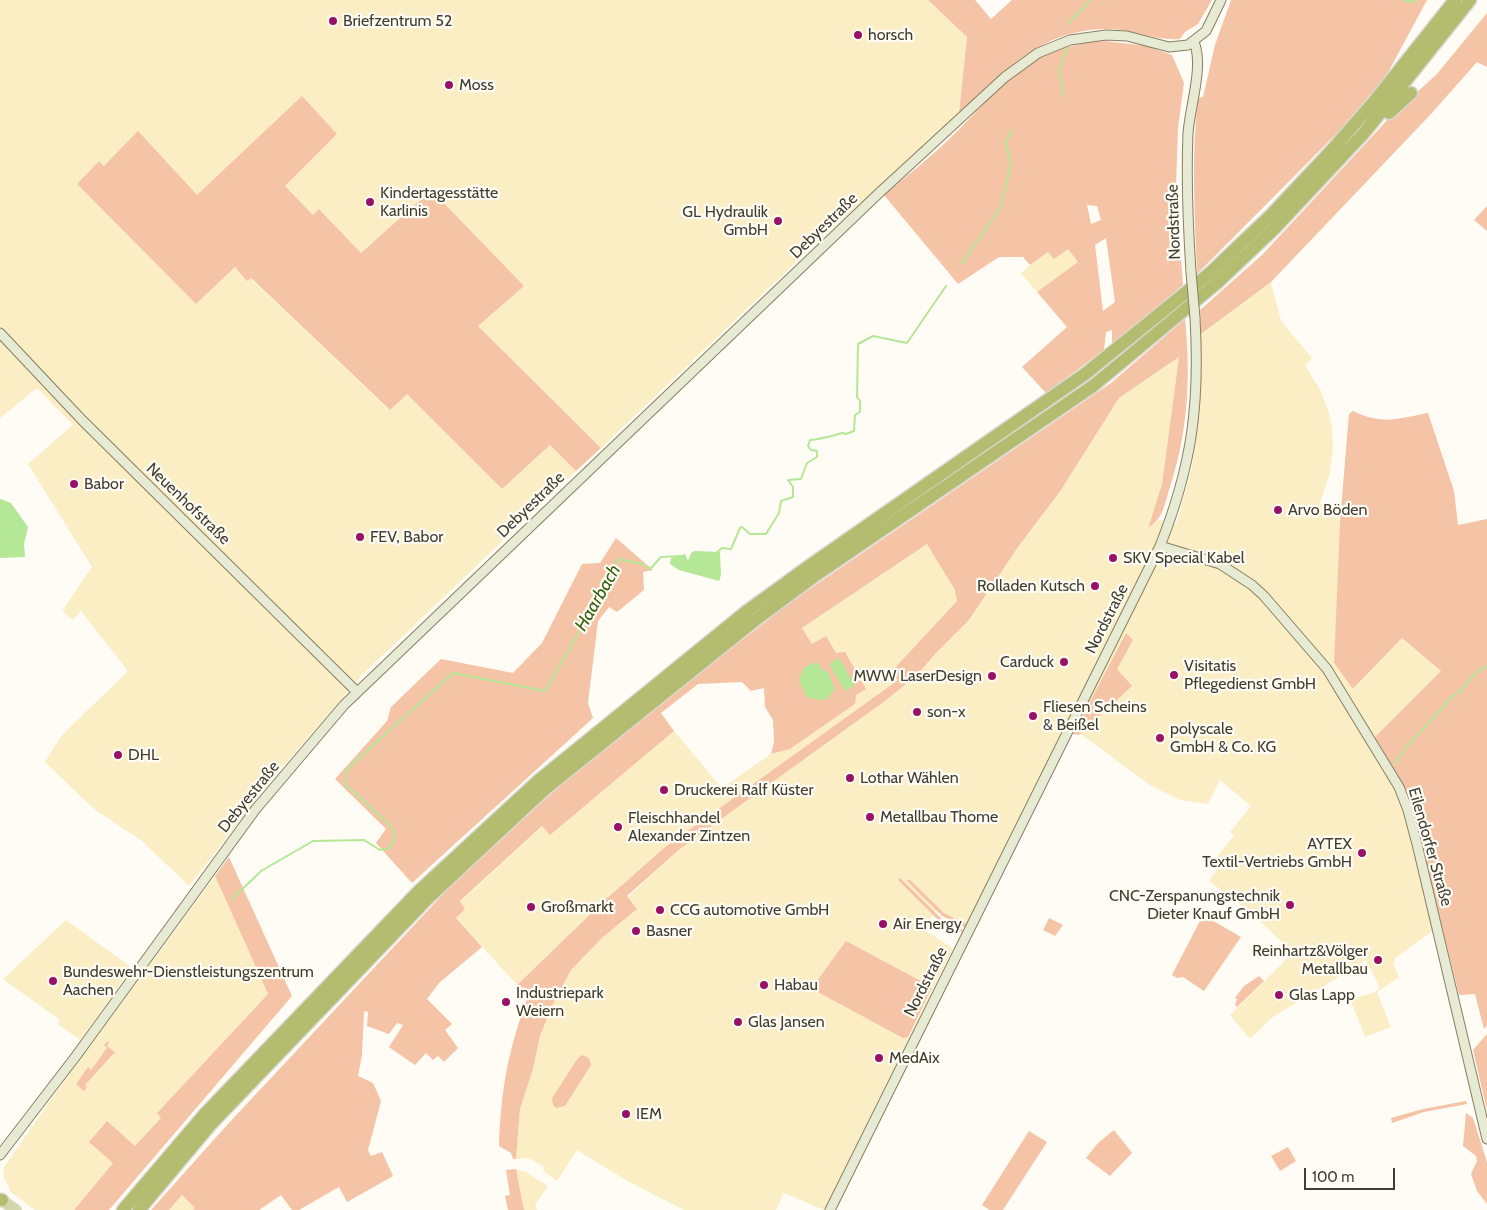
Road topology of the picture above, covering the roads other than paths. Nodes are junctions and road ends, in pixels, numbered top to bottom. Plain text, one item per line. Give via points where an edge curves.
1 (1221, 0) edge
2 (1455, 0) edge
3 (1470, 0) edge
4 (1194, 42) junction
5 (1400, 57) dead end
6 (1411, 93) dead end
7 (1373, 103) junction
8 (1364, 133) junction
9 (0, 333) edge
10 (1160, 546) junction
11 (751, 616) junction
12 (730, 632) junction
13 (357, 692) junction
14 (1487, 1139) edge
15 (0, 1155) edge
16 (0, 1198) edge
17 (16, 1210) edge
18 (123, 1210) edge
19 (139, 1210) edge
20 (830, 1210) edge

1 - 4 street via 1206,31
2 - 7 highway
3 - 8 highway
4 - 10 street, Nordstraße, bridge via 1198,54 1188,133 1188,183 1197,394 1191,447 1180,492
4 - 13 street, Debyestraße via 1169,46 1127,36 1086,37 1052,46 1025,61 878,194
5 - 7 highway
6 - 8 highway
7 - 11 highway via 1271,215 1210,273 1085,374 809,566
8 - 11 highway via 1276,227 1217,283 1093,386
9 - 13 street, Neuenhofstraße via 82,420
10 - 14 street, Eilendorfer Straße via 1220,564 1264,596 1327,669 1399,787 1417,844
10 - 20 street, Nordstraße
11 - 12 highway
12 - 18 highway via 538,781 419,891 204,1114
12 - 19 highway via 545,789 427,899 212,1123
13 - 15 street, Debyestraße via 268,794
16 - 17 main road

